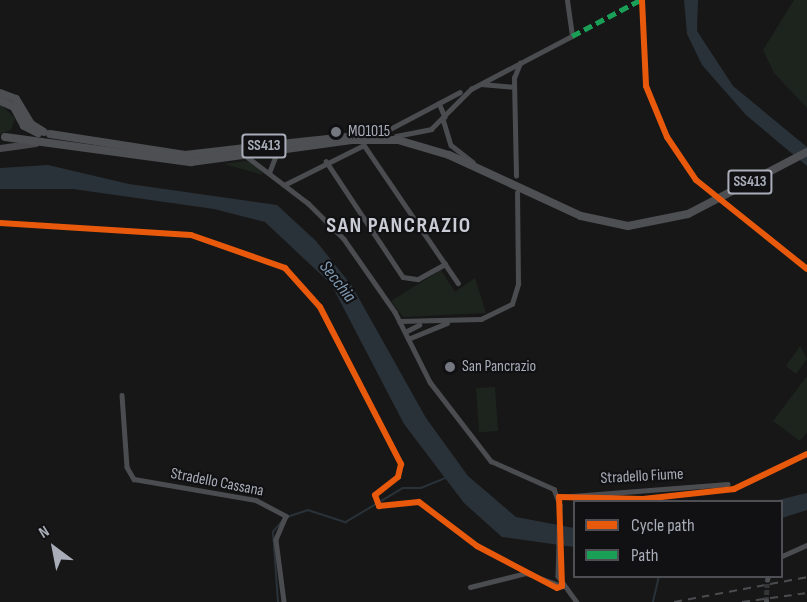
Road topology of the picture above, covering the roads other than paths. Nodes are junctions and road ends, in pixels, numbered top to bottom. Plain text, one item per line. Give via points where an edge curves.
1 (567, 0) edge
2 (522, 61) junction
3 (478, 84) junction
4 (514, 87) junction
5 (460, 92) dead end
6 (0, 93) edge
7 (0, 101) edge
8 (439, 103) junction
9 (18, 113) junction
10 (444, 118) junction
11 (388, 130) dead end
12 (51, 134) junction
13 (396, 136) junction
14 (3, 138) edge
15 (65, 143) junction
16 (0, 148) edge
17 (281, 149) junction
18 (807, 152) edge
19 (244, 154) junction
20 (326, 161) junction
21 (473, 162) junction
22 (269, 173) junction
23 (516, 176) dead end
24 (284, 185) junction
25 (517, 193) dead end
26 (555, 204) junction
27 (445, 264) junction
28 (458, 283) dead end
29 (399, 321) junction
30 (449, 322) junction
31 (422, 324) junction
32 (405, 332) junction
33 (408, 339) junction
34 (122, 395) dead end
35 (728, 484) dead end
36 (559, 497) junction
37 (807, 544) edge
38 (783, 556) edge
39 (562, 586) junction
40 (470, 587) dead end
41 (284, 602) edge
42 (577, 602) edge

1 - 2 street via 572,36
2 - 3 street
2 - 4 street
3 - 4 street
3 - 10 street
4 - 23 street
5 - 8 street
6 - 12 main road, SS413 via 16,99 32,124
7 - 9 main road, SS413
8 - 10 street
8 - 11 street
9 - 12 main road, SS413 via 27,130
9 - 14 main road, SS413 via 18,125
10 - 13 street via 423,132
10 - 21 street via 447,140
12 - 13 main road, SS413 via 185,155 351,134
13 - 21 main road, SS413
14 - 15 main road, SS413
15 - 16 main road
15 - 19 main road, SS413 via 186,161
17 - 19 main road, SS413
17 - 22 street via 271,160
17 - 26 main road, SS413 via 398,140 448,155
18 - 26 main road, SS413 via 663,223 628,226 592,220
19 - 22 street
20 - 24 street
20 - 27 street via 403,277 418,279
20 - 27 street via 359,144 366,147
21 - 26 main road, SS413
22 - 24 street
24 - 29 street via 332,224
25 - 30 street via 515,300 496,315
27 - 28 street
29 - 31 street
29 - 32 street
30 - 31 street
30 - 33 street
31 - 32 street
32 - 33 street
33 - 36 street via 430,382 491,461 512,475 548,484
34 - 41 street, Stradello Cassana via 127,467 134,479 256,500 286,516 276,540
35 - 36 street, Stradello Fiume
36 - 39 street via 557,559
37 - 38 street
39 - 40 street via 526,573
39 - 42 street

